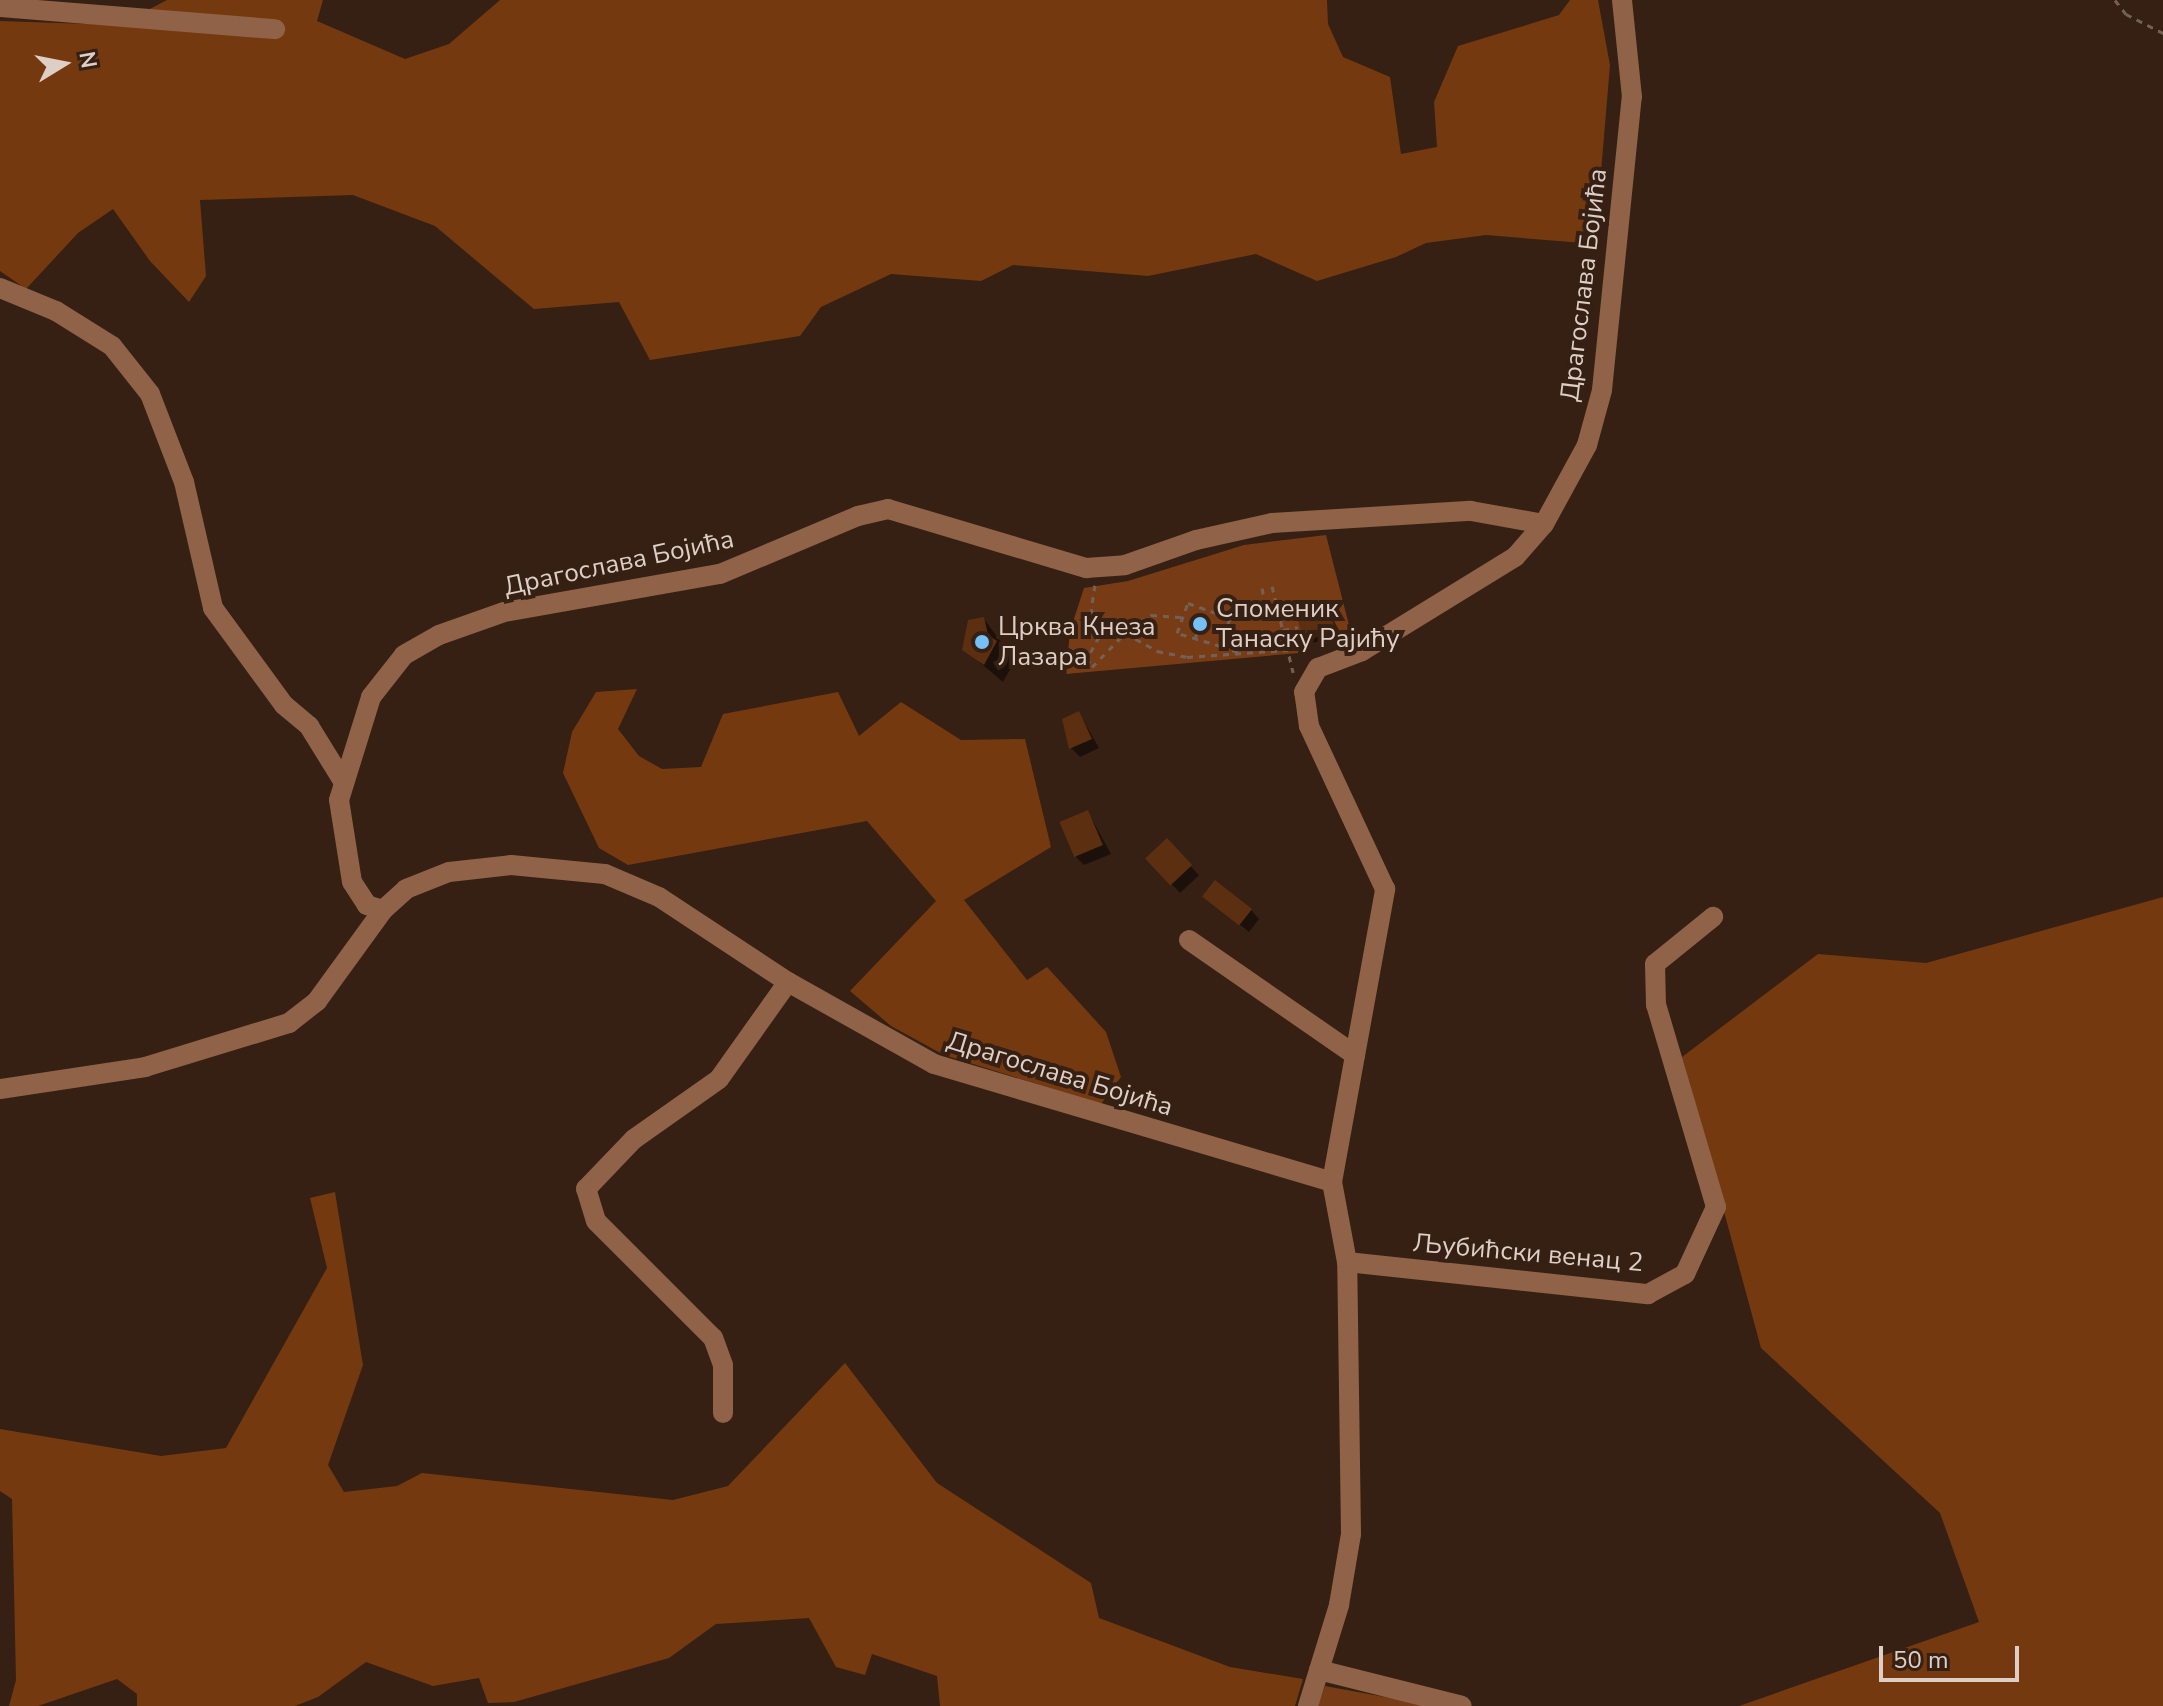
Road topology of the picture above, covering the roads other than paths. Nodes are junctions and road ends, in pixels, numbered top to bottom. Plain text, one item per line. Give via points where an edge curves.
1 (1622, 0) edge
2 (0, 7) edge
3 (275, 29) dead end
4 (0, 288) edge
5 (1544, 524) junction
6 (343, 781) junction
7 (383, 910) junction
8 (1713, 917) dead end
9 (1189, 940) dead end
10 (788, 982) junction
11 (1355, 1055) junction
12 (0, 1089) edge
13 (1332, 1182) junction
14 (1347, 1262) junction
15 (723, 1413) dead end
16 (1319, 1670) junction
17 (1308, 1706) edge
18 (1462, 1706) edge

1 - 5 street, Драгослава Бојића via 1632,97 1602,390 1587,445
2 - 3 street
4 - 6 street via 56,311 112,346 150,394 184,482 213,608 284,705 309,726
5 - 6 street, Драгослава Бојића via 1471,511 1272,523 1096,568 888,509 858,516 720,574 504,612 439,635 404,655 371,697
5 - 11 street, Драгослава Бојића via 1515,557 1362,651 1318,668 1304,692 1309,726 1385,889
6 - 7 street, Драгослава Бојића via 339,800 352,882 367,905
7 - 10 street, Драгослава Бојића via 406,889 449,872 511,865 605,874 659,897
7 - 12 street, Драгослава Бојића via 317,1001 289,1023 145,1067
8 - 14 street, Љубићски венац 2 via 1655,964 1656,1005 1716,1207 1685,1274 1648,1294
9 - 11 street
10 - 13 street, Драгослава Бојића via 934,1064
10 - 15 street via 719,1079 634,1139 586,1189 596,1221 713,1338 723,1365
11 - 13 street
13 - 14 street
14 - 16 street via 1351,1534 1339,1605
16 - 17 street
16 - 18 street

